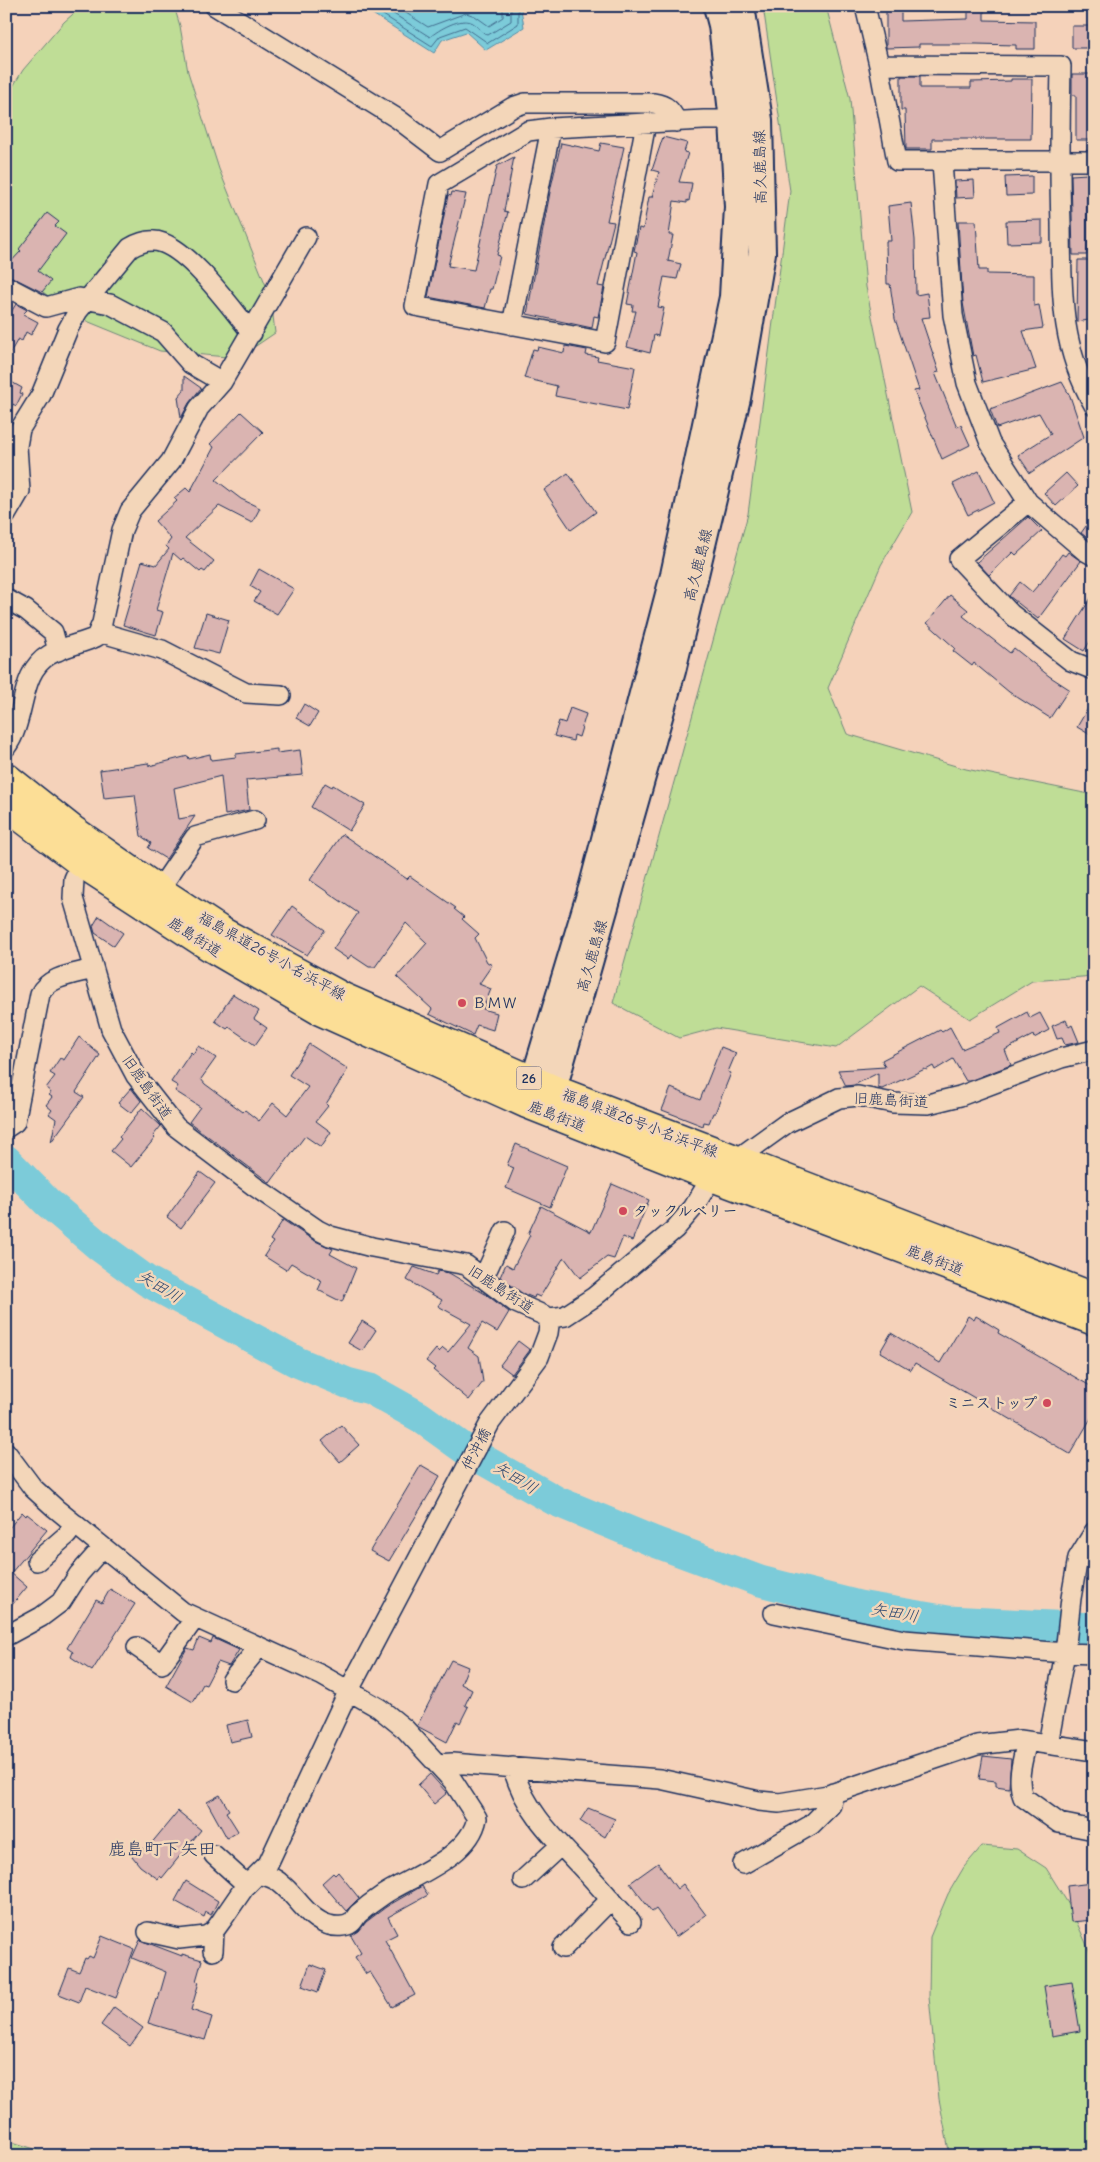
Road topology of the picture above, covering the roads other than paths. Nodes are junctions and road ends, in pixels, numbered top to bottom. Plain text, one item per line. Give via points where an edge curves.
1 (215, 6) edge
2 (717, 6) edge
3 (741, 6) edge
4 (865, 6) edge
5 (879, 65) junction
6 (760, 120) junction
7 (733, 121) junction
8 (677, 122) junction
9 (646, 123) junction
10 (551, 128) junction
11 (1059, 160) junction
12 (942, 162) junction
13 (1094, 162) edge
14 (306, 237) dead end
15 (6, 286) edge
16 (88, 299) junction
17 (512, 325) junction
18 (252, 333) junction
19 (222, 382) junction
20 (1094, 404) edge
21 (1028, 502) junction
22 (6, 515) edge
23 (1094, 556) edge
24 (6, 599) edge
25 (99, 632) junction
26 (58, 651) junction
27 (1094, 670) edge
28 (281, 696) dead end
29 (6, 747) edge
30 (6, 777) edge
31 (6, 806) edge
32 (255, 820) dead end
33 (81, 862) junction
34 (159, 890) junction
35 (93, 969) junction
36 (1094, 1050) edge
37 (541, 1097) junction
38 (6, 1128) edge
39 (736, 1160) junction
40 (712, 1177) junction
41 (505, 1231) dead end
42 (480, 1277) junction
43 (1094, 1297) edge
44 (550, 1318) junction
45 (1094, 1321) edge
46 (6, 1452) edge
47 (75, 1524) junction
48 (1094, 1532) edge
49 (103, 1547) junction
50 (36, 1560) dead end
51 (774, 1613) dead end
52 (195, 1618) junction
53 (6, 1636) edge
54 (137, 1646) dead end
55 (259, 1647) junction
56 (1065, 1654) junction
57 (1094, 1654) edge
58 (232, 1680) dead end
59 (349, 1690) junction
60 (1027, 1741) junction
61 (1048, 1744) junction
62 (1094, 1751) edge
63 (437, 1764) junction
64 (513, 1767) junction
65 (833, 1794) junction
66 (1094, 1830) edge
67 (561, 1845) junction
68 (214, 1855) dead end
69 (743, 1864) dead end
70 (253, 1880) junction
71 (523, 1880) dead end
72 (611, 1900) junction
73 (631, 1922) dead end
74 (214, 1930) junction
75 (148, 1932) dead end
76 (563, 1948) dead end
77 (213, 1951) dead end

1 - 8 street via 398,119 440,152 513,107 525,103 653,103 672,111
2 - 7 main road, 高久鹿島線
3 - 6 main road, 高久鹿島線
4 - 5 street
5 - 11 street via 1061,66
5 - 12 street via 897,161
6 - 7 street
6 - 37 main road, 高久鹿島線 via 762,253 737,398 672,671
7 - 8 street
7 - 37 main road, 高久鹿島線 via 738,207 733,297 674,575
8 - 9 street
9 - 10 street
9 - 17 street via 605,342
10 - 17 street
10 - 17 street via 528,131 439,184 415,306
11 - 12 street
11 - 13 street
11 - 20 street via 1063,309 1074,363
12 - 21 street via 953,315 968,382 990,443
14 - 18 street
15 - 16 street via 46,307 79,298
16 - 18 street via 130,248 140,242 153,241 184,255
16 - 19 street via 110,304 163,332 191,364
16 - 22 street via 68,330 41,394 20,429 17,446 20,491
18 - 19 street
19 - 25 street via 199,408 172,461 130,511 122,530
21 - 23 street
21 - 27 street via 959,559 1011,614 1070,661
24 - 26 street via 53,632
25 - 26 street via 96,637
25 - 28 street via 162,650 246,693
26 - 29 street via 33,670 16,730
30 - 34 main road, 福島県道26号小名浜平線 / 26 via 73,830
31 - 33 main road, 鹿島街道 / 26
32 - 34 street via 195,837
33 - 35 street, 旧鹿島街道 via 74,879 73,898
33 - 37 main road, 鹿島街道 / 26 via 210,947 320,1011
34 - 37 main road, 福島県道26号小名浜平線 / 26 via 223,932 342,997
35 - 38 street via 50,982 40,994 15,1122
35 - 42 street, 旧鹿島街道 via 111,1028 122,1050 136,1076 176,1127 254,1186 324,1233 372,1247 466,1265
36 - 39 street, 旧鹿島街道 via 1061,1058 960,1096 928,1104 893,1103 858,1096 839,1098 787,1124
37 - 39 main road, 福島県道26号小名浜平線 / 26
37 - 40 main road, 鹿島街道 / 26
39 - 40 street, 旧鹿島街道
39 - 43 main road, 福島県道26号小名浜平線 / 26
40 - 44 street, 旧鹿島街道 via 675,1229 594,1297 565,1316
40 - 45 main road, 鹿島街道 / 26
41 - 42 street via 488,1268
42 - 44 street, 旧鹿島街道 via 516,1303
44 - 59 street, 仲沖橋 via 539,1357 490,1423
46 - 47 street via 33,1488
47 - 49 street
47 - 50 street via 67,1535
48 - 56 street via 1078,1558 1070,1598
49 - 52 street via 166,1599
49 - 53 street via 60,1602 41,1617
51 - 56 street via 904,1640
52 - 54 street via 162,1664
52 - 55 street
55 - 58 street
55 - 59 street
56 - 57 street
56 - 61 street
59 - 63 street via 379,1708 404,1729
59 - 70 street, 仲沖橋 via 268,1864
60 - 61 street
60 - 65 street via 978,1745
60 - 66 street via 1020,1769 1023,1797 1059,1823
61 - 62 street
63 - 64 street
63 - 70 street via 473,1808 476,1826 462,1844 437,1866 370,1904 351,1923 330,1926 320,1922 280,1882
64 - 65 street via 660,1779 759,1802 779,1803
64 - 67 street via 534,1812
65 - 69 street via 831,1805 812,1825
67 - 71 street
67 - 72 street
68 - 70 street
70 - 74 street, 仲沖橋
72 - 73 street
72 - 76 street
74 - 75 street via 206,1936 179,1939
74 - 77 street

